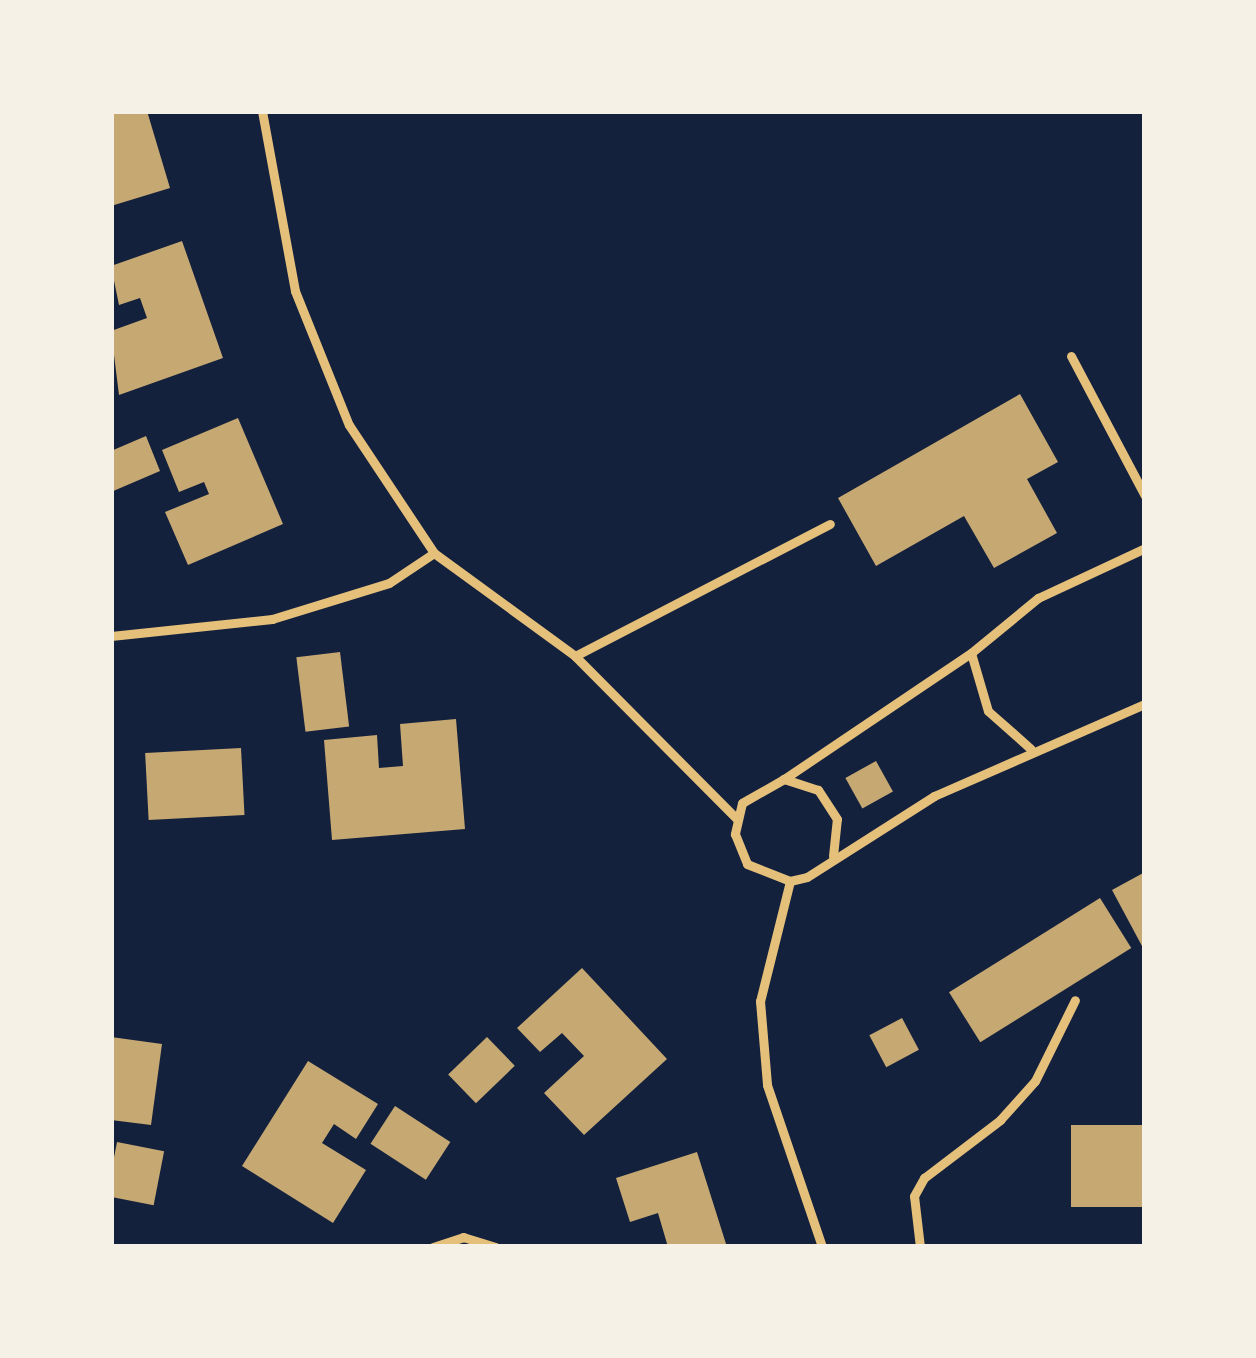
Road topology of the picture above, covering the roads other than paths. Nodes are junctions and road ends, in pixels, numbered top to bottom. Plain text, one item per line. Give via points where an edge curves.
1 (262, 111) edge
2 (1071, 356) dead end
3 (1145, 496) edge
4 (830, 524) dead end
5 (1145, 548) edge
6 (434, 553) junction
7 (111, 636) edge
8 (971, 653) junction
9 (575, 656) junction
10 (1145, 704) edge
11 (1031, 749) junction
12 (784, 779) junction
13 (736, 819) junction
14 (833, 856) junction
15 (790, 881) junction
16 (1076, 1000) dead end
17 (433, 1247) edge
18 (496, 1247) edge
19 (822, 1247) edge
20 (920, 1247) edge

1 - 6 lane via 295,291 350,425
2 - 3 lane
4 - 9 lane
5 - 8 lane via 1039,598
6 - 7 lane via 389,583 272,619
6 - 9 lane
8 - 11 lane via 988,711
8 - 12 lane
9 - 13 lane
10 - 11 lane
11 - 14 lane
12 - 13 lane via 754,791
12 - 14 lane via 802,781 830,802
13 - 15 lane via 747,864
14 - 15 lane
15 - 19 lane via 760,1001 767,1085
16 - 20 lane via 1035,1082 924,1178 914,1196
17 - 18 lane via 463,1237

